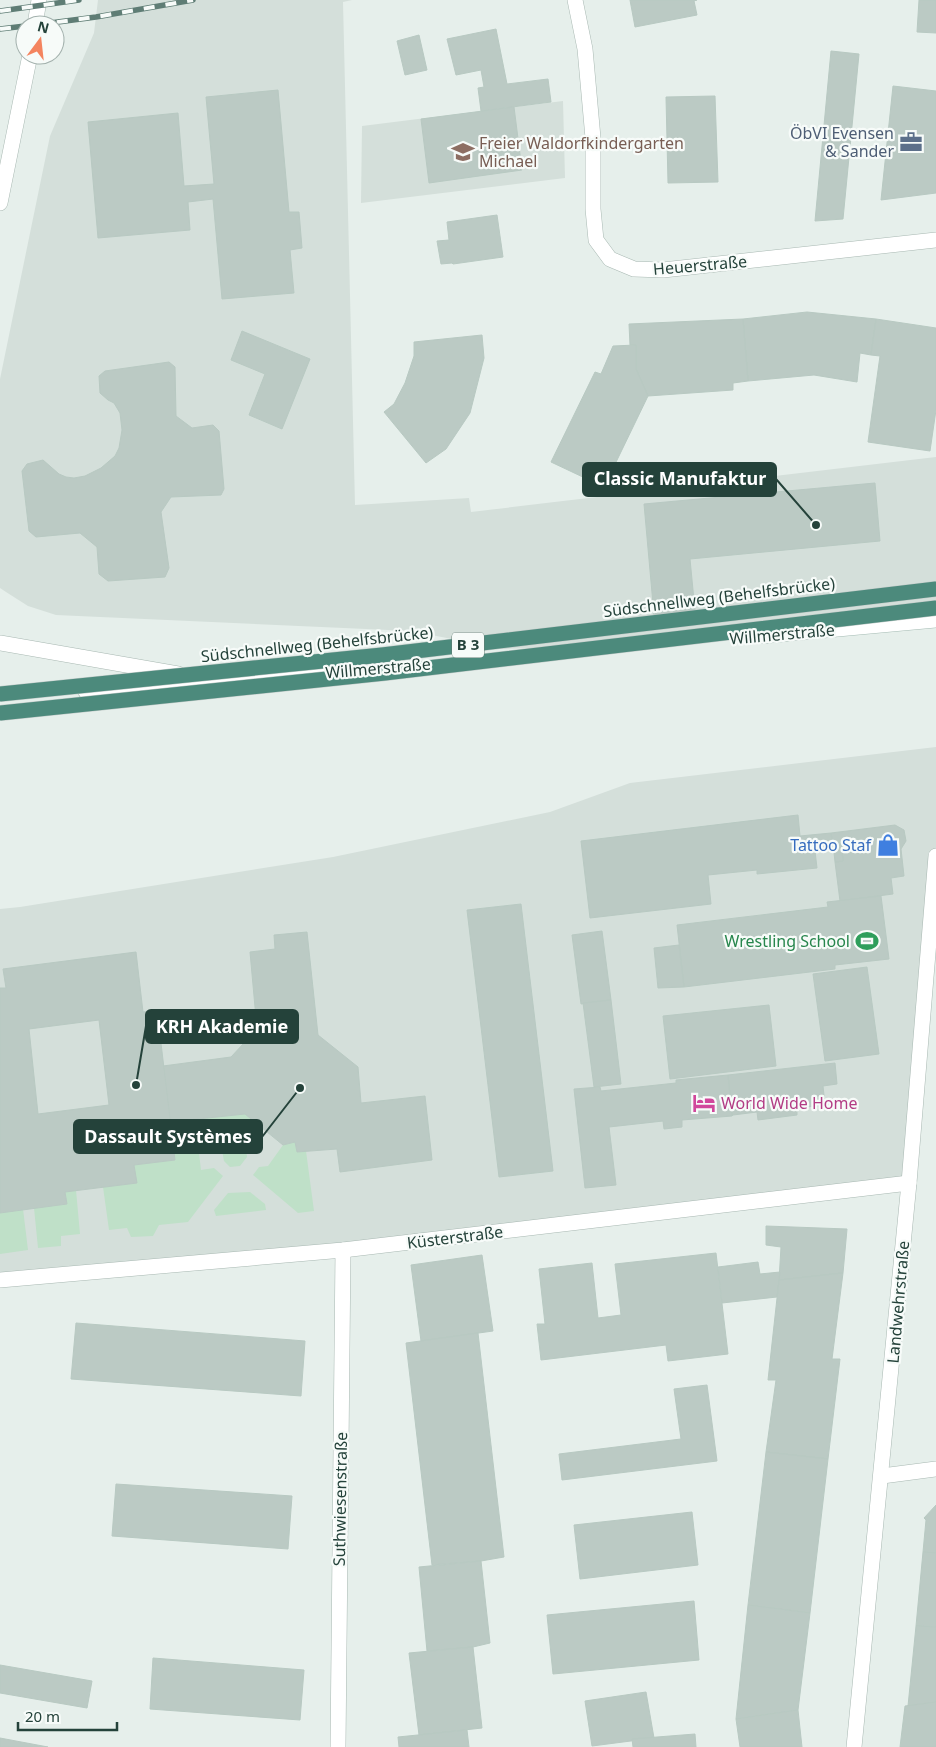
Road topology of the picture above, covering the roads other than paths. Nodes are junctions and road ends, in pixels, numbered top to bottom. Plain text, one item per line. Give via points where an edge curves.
1 (38, 0) edge
2 (575, 0) edge
3 (36, 15) edge
4 (28, 65) edge
5 (0, 203) edge
6 (936, 240) edge
7 (936, 589) edge
8 (936, 608) edge
9 (936, 620) edge
10 (0, 643) edge
11 (221, 681) junction
12 (0, 694) edge
13 (0, 700) edge
14 (0, 713) edge
15 (936, 856) edge
16 (909, 1183) junction
17 (343, 1250) junction
18 (0, 1280) edge
19 (936, 1469) edge
20 (882, 1476) junction
21 (338, 1747) edge
22 (854, 1747) edge

1 - 3 street
2 - 6 street, Heuerstraße via 586,59 596,240 610,259 634,269 664,270
4 - 5 street
7 - 12 highway, Südschnellweg (Behelfsbrücke) / B 3, bridge via 382,655
8 - 14 highway, B 3, bridge via 385,673
9 - 11 street, Willmerstraße
10 - 11 street
11 - 13 street, Willmerstraße
15 - 16 street, Landwehrstraße
16 - 17 street, Küsterstraße
16 - 20 street, Landwehrstraße
17 - 18 street, Küsterstraße
17 - 21 street, Suthwiesenstraße
19 - 20 street
20 - 22 street, Landwehrstraße

